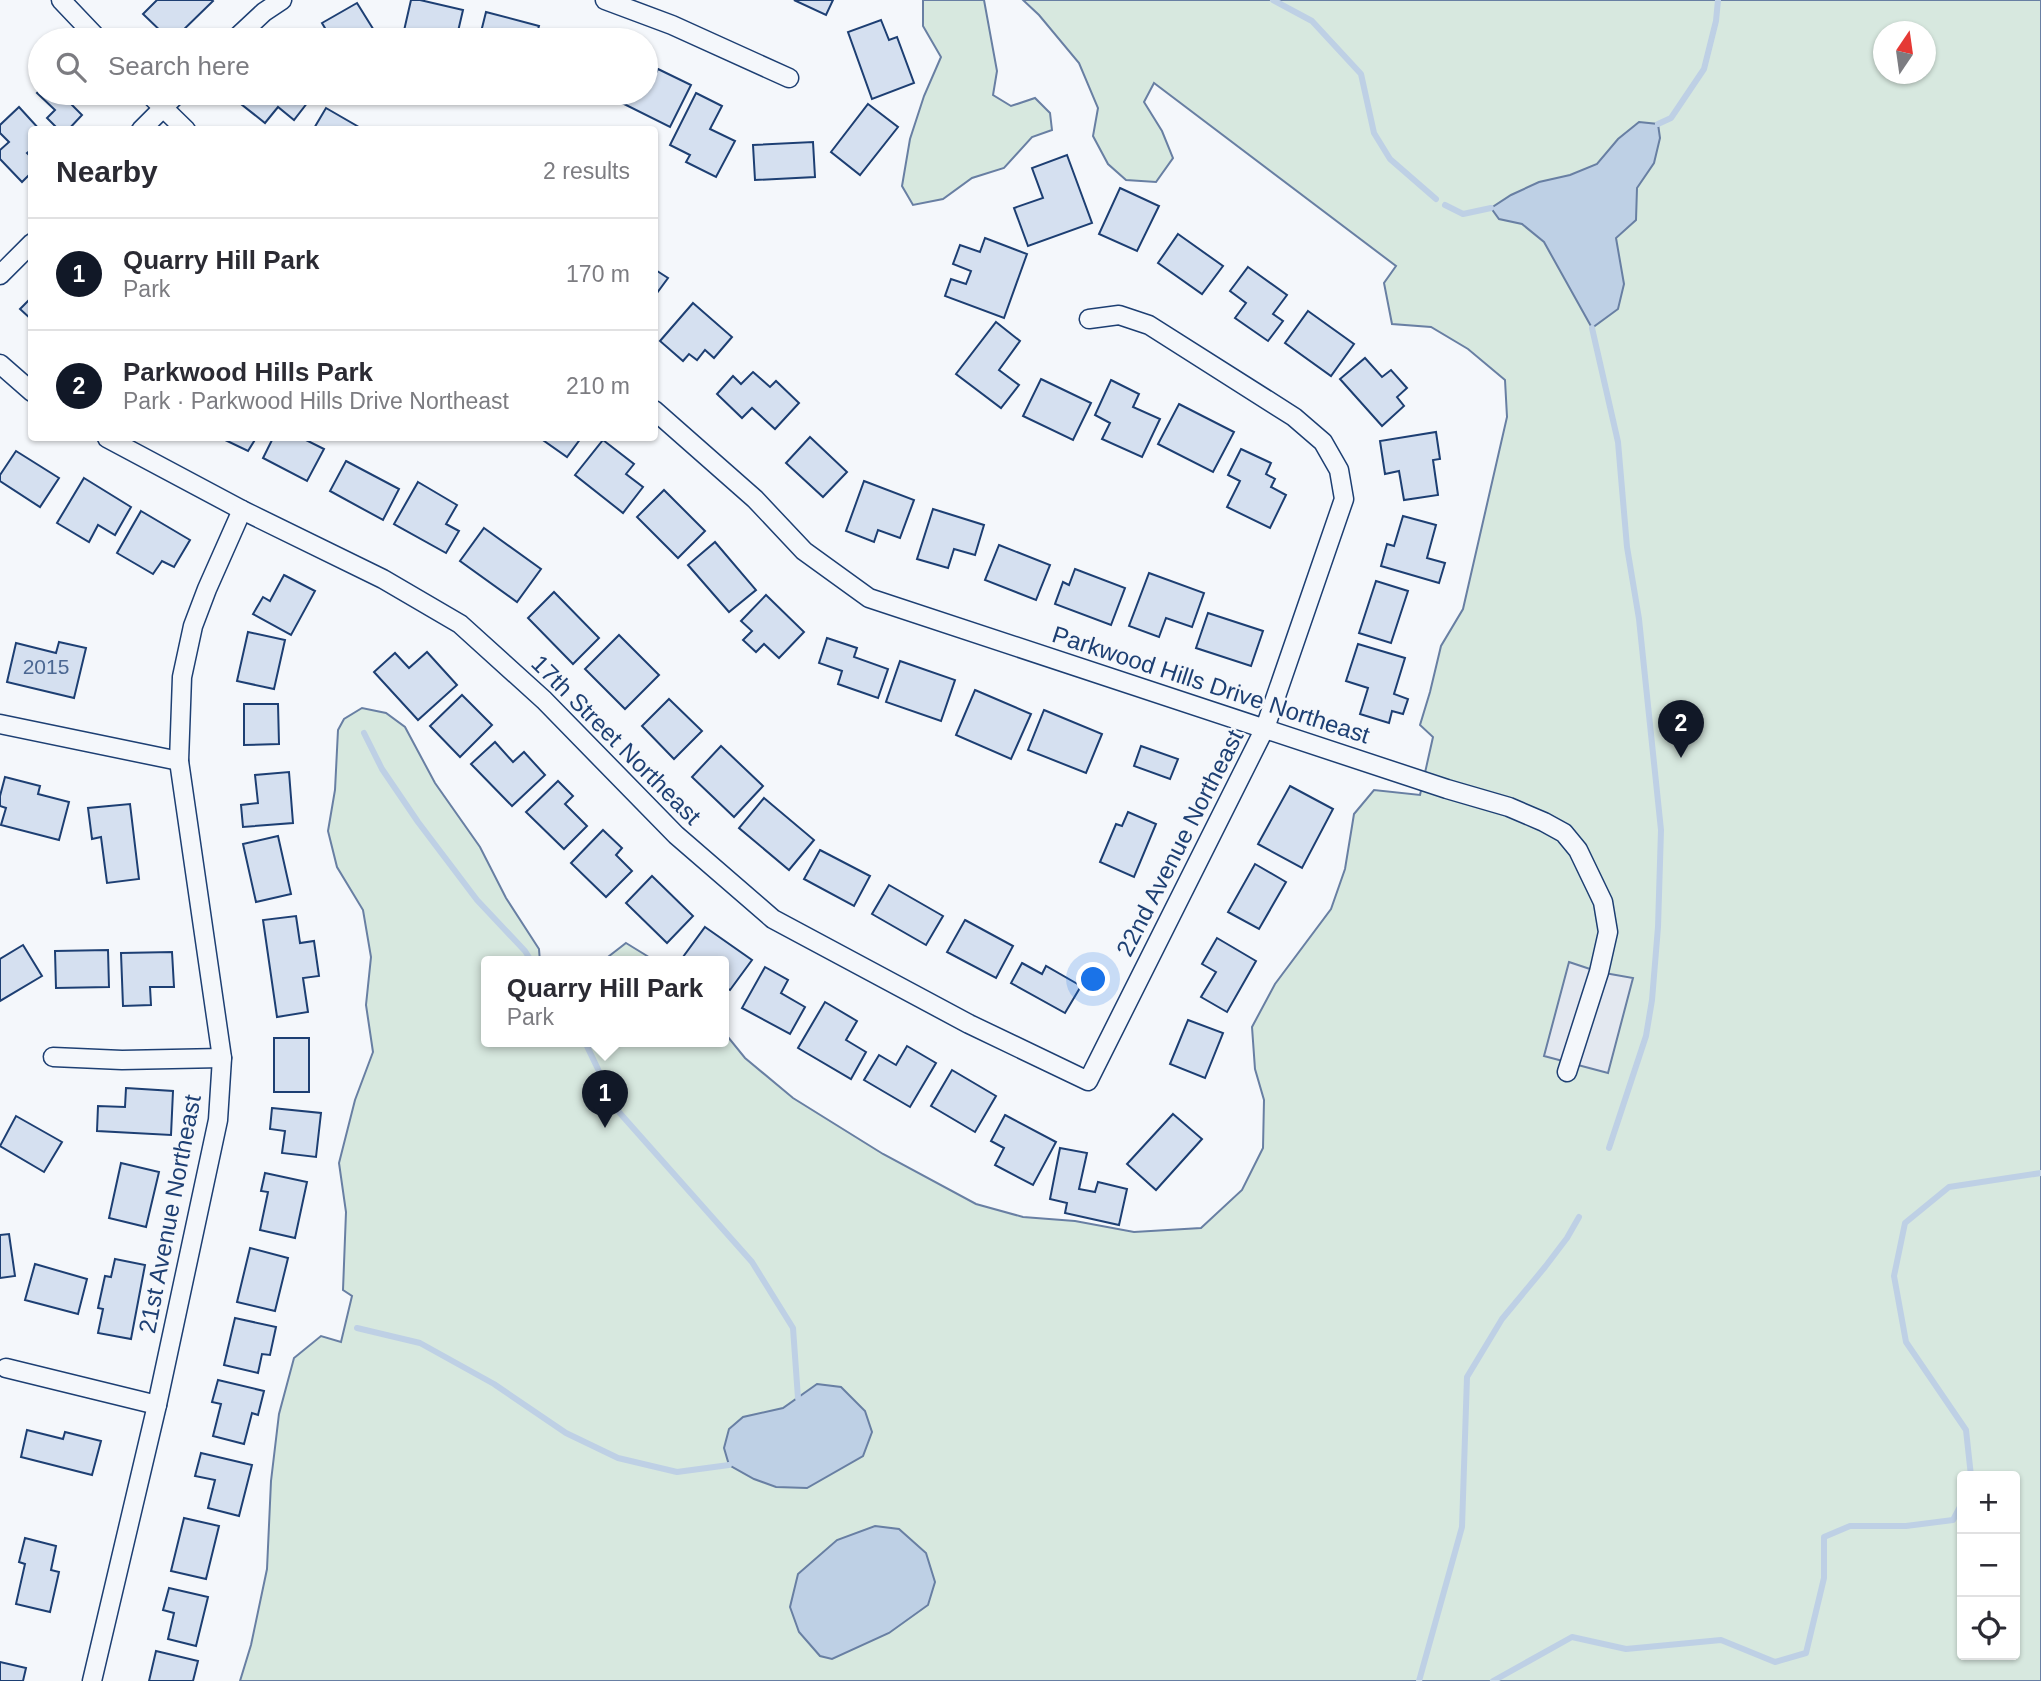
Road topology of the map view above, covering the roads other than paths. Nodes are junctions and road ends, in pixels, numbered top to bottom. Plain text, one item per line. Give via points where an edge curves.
1 (61, 0) edge
2 (282, 0) edge
3 (605, 0) edge
4 (88, 28) edge
5 (247, 28) edge
6 (789, 78) dead end
7 (159, 105) edge
8 (165, 105) edge
9 (162, 108) junction
10 (145, 126) edge
11 (182, 126) edge
12 (28, 247) edge
13 (0, 275) edge
14 (1089, 319) dead end
15 (0, 364) edge
16 (28, 388) edge
17 (658, 414) edge
18 (113, 441) edge
19 (242, 510) junction
20 (0, 724) edge
21 (1265, 728) junction
22 (179, 761) junction
23 (52, 1057) dead end
24 (222, 1058) junction
25 (1567, 1072) dead end
26 (1088, 1081) joint
27 (6, 1368) dead end
28 (157, 1405) junction
29 (92, 1681) edge

1 - 4 street
2 - 5 street
3 - 6 street
7 - 9 street
8 - 9 street
9 - 10 street
9 - 11 street
12 - 13 street
14 - 21 street, 22nd Avenue Northeast via 1119,315 1149,325 1294,417 1322,442 1339,470 1344,499
15 - 16 street
17 - 21 street, Parkwood Hills Drive Northeast via 755,499 804,551 869,598
18 - 19 street, 17th Street Northeast
19 - 22 street, 21st Avenue Northeast via 193,626 182,677
19 - 26 street, 17th Street Northeast via 383,579 460,624 544,700 676,835 773,919 969,1024
20 - 22 street
21 - 25 street, Parkwood Hills Drive Northeast via 1509,807 1564,833 1578,849 1603,902 1608,932
21 - 26 street, 22nd Avenue Northeast
22 - 24 street, 21st Avenue Northeast
23 - 24 street
24 - 28 street, 21st Avenue Northeast via 218,1119
27 - 28 street
28 - 29 street, 21st Avenue Northeast

